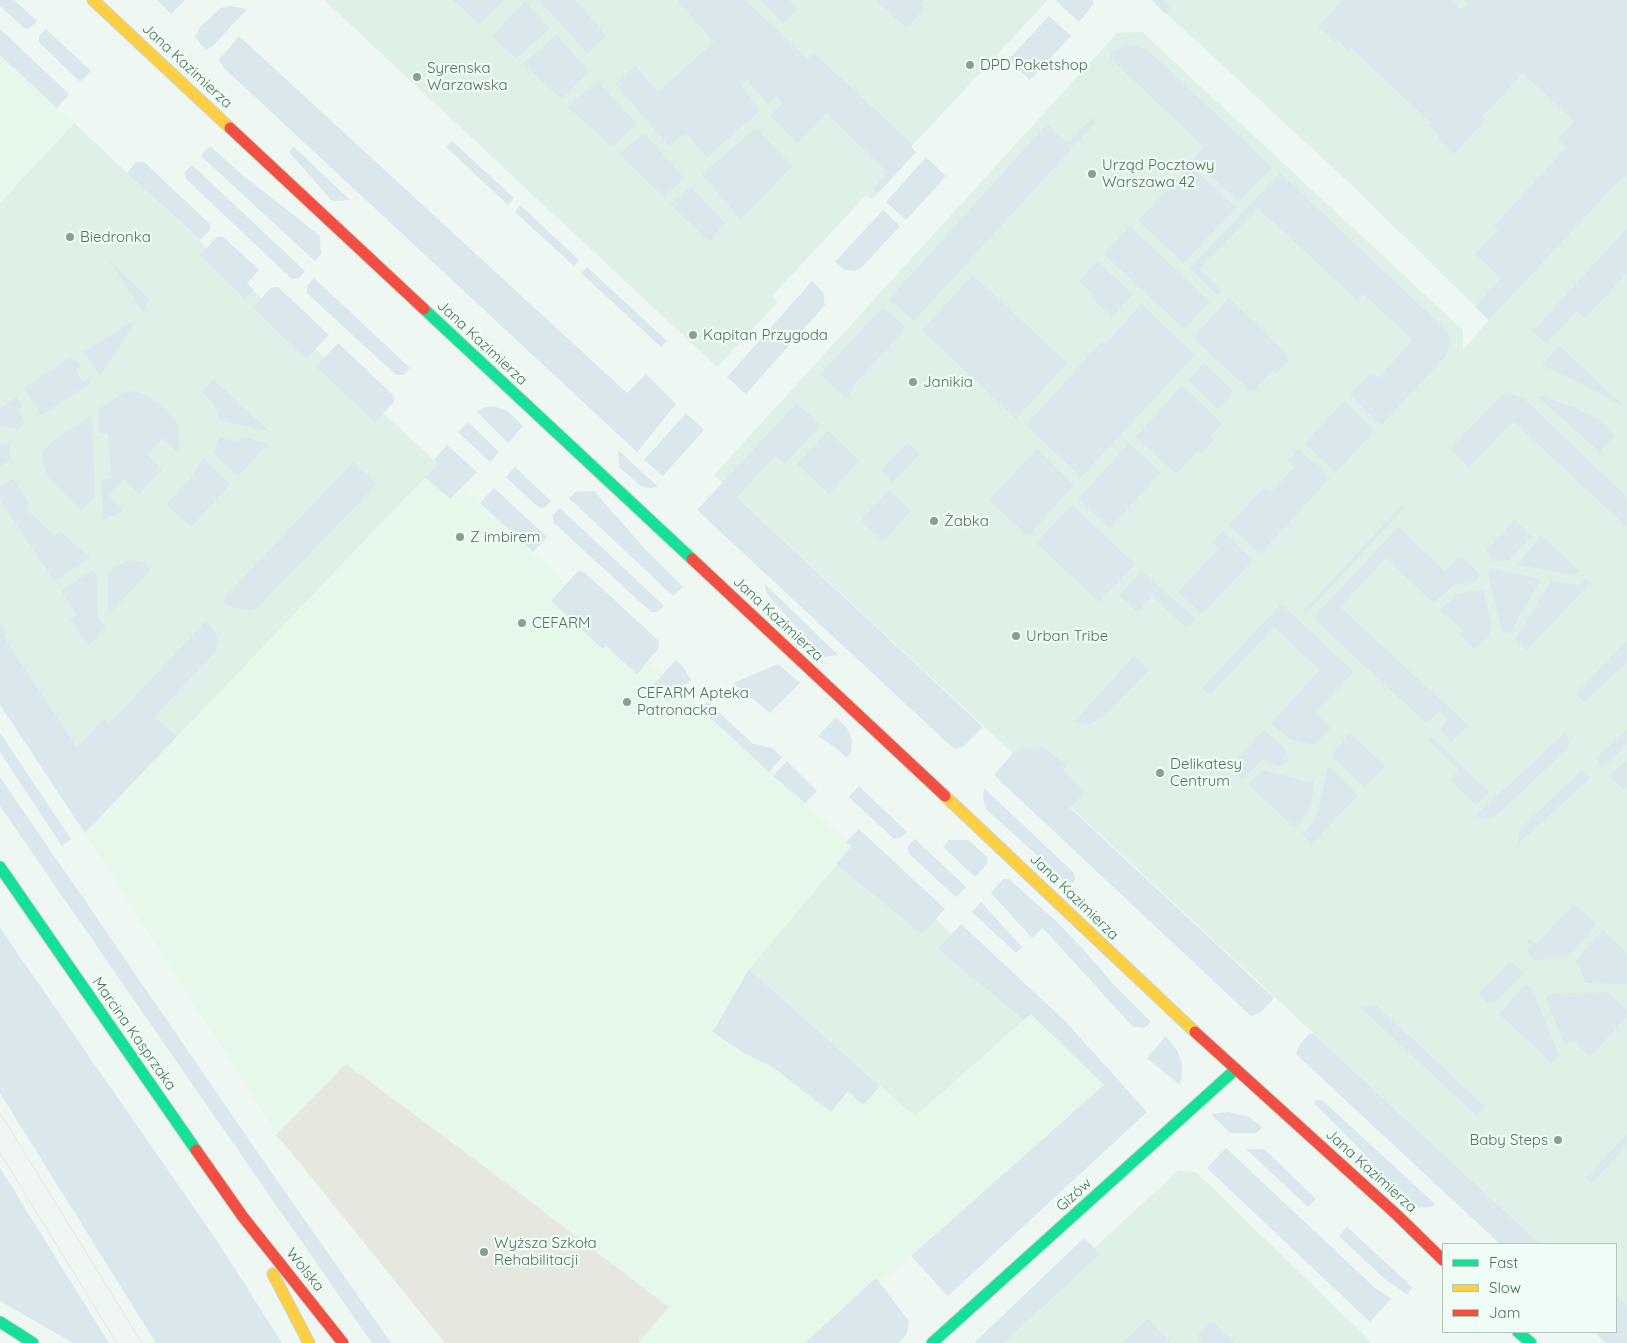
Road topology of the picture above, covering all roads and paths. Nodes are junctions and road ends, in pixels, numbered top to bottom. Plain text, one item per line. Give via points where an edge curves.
1 (93, 0) edge
2 (0, 867) edge
3 (1236, 1069) junction
4 (243, 1217) junction
5 (1442, 1259) edge
6 (0, 1322) edge
7 (1519, 1333) edge
8 (33, 1343) edge
9 (309, 1343) edge
10 (343, 1343) edge
11 (932, 1343) edge
12 (1530, 1343) edge

1 - 3 street, Jana Kazimierza
2 - 4 street, Marcina Kasprzaka
3 - 5 street, Jana Kazimierza
3 - 11 street, Gizów
4 - 9 street
4 - 10 street, Wolska
6 - 8 street
7 - 12 street

